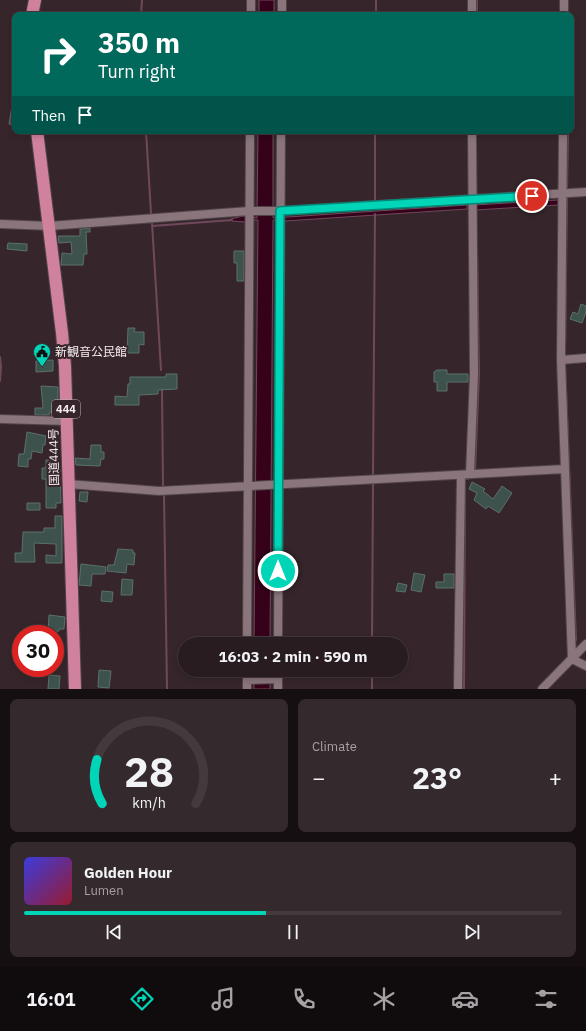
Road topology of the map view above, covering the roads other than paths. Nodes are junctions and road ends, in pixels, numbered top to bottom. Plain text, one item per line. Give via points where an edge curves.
1 (35, 0) edge
2 (251, 0) edge
3 (282, 0) edge
4 (472, 0) edge
5 (564, 0) edge
6 (33, 12) edge
7 (251, 12) edge
8 (282, 12) edge
9 (472, 12) edge
10 (564, 12) edge
11 (37, 134) edge
12 (250, 134) edge
13 (281, 134) edge
14 (472, 134) edge
15 (563, 134) edge
16 (586, 192) edge
17 (562, 194) junction
18 (471, 204) junction
19 (251, 215) junction
20 (279, 215) junction
21 (0, 224) edge
22 (49, 226) junction
23 (586, 358) edge
24 (561, 360) junction
25 (0, 419) edge
26 (67, 421) junction
27 (565, 469) junction
28 (470, 474) junction
29 (461, 475) junction
30 (68, 484) junction
31 (277, 484) junction
32 (251, 486) junction
33 (247, 637) edge
34 (278, 637) edge
35 (586, 644) edge
36 (572, 659) junction
37 (586, 666) edge
38 (278, 679) joint
39 (247, 680) joint
40 (74, 689) edge
41 (247, 689) edge
42 (278, 689) edge
43 (458, 689) edge
44 (542, 689) edge

1 - 6 highway
2 - 7 street
3 - 8 street
4 - 9 street
5 - 10 street
11 - 22 highway, 国道444号 / 444
12 - 19 street
13 - 20 street
14 - 18 street
15 - 17 street
16 - 17 street
17 - 18 street
17 - 24 street
18 - 20 street
18 - 28 street via 474,374
19 - 20 street
19 - 22 street
19 - 32 street
20 - 31 street
21 - 22 street
22 - 26 highway, 国道444号 / 444 via 62,333
23 - 24 street
24 - 27 street
25 - 26 street
26 - 30 highway, 国道444号 / 444
27 - 28 street
27 - 36 street
28 - 29 street
29 - 31 street
29 - 43 street
30 - 32 street via 159,491
30 - 40 highway, 国道444号 / 444
31 - 32 street
31 - 34 street
32 - 33 street
35 - 36 street
36 - 37 street
36 - 44 street
38 - 39 street
38 - 42 street
39 - 41 street

